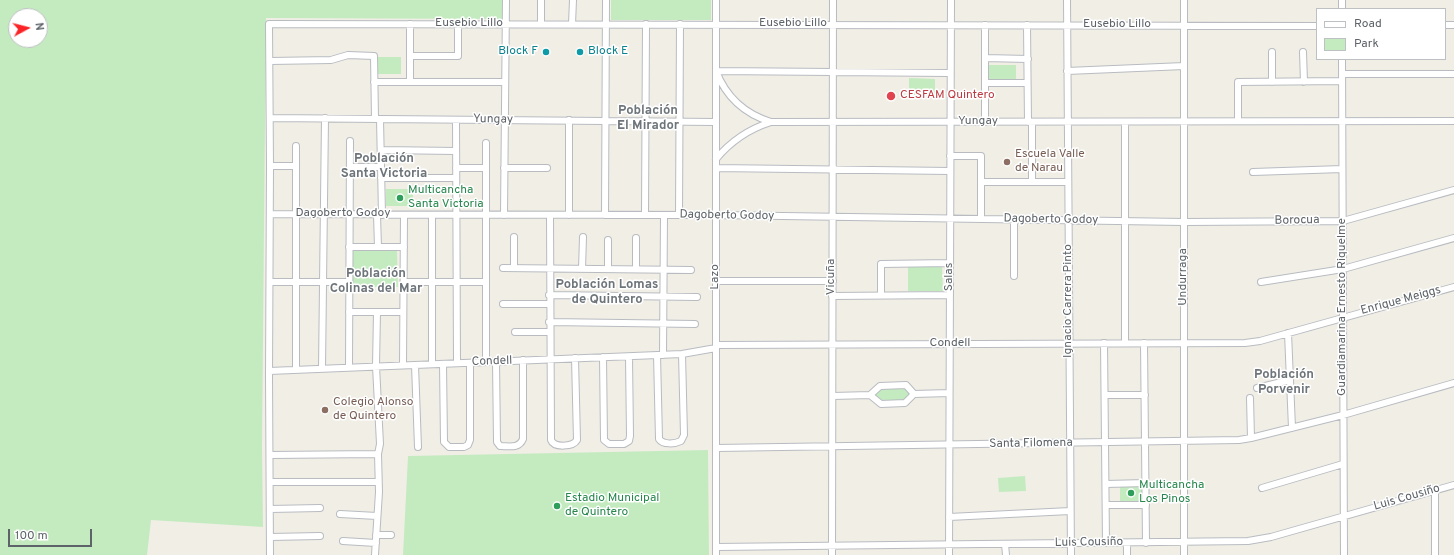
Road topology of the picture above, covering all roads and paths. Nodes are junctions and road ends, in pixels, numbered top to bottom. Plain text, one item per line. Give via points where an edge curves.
1 (506, 0) edge
2 (541, 0) edge
3 (573, 0) edge
4 (606, 0) edge
5 (716, 0) edge
6 (833, 0) edge
7 (950, 0) edge
8 (1067, 0) edge
9 (1184, 0) edge
10 (410, 24) junction
11 (458, 24) junction
12 (506, 24) junction
13 (541, 24) junction
14 (572, 24) junction
15 (606, 24) junction
16 (646, 24) junction
17 (680, 24) junction
18 (716, 24) junction
19 (833, 24) junction
20 (950, 25) junction
21 (985, 25) junction
22 (1028, 25) junction
23 (1067, 25) junction
24 (1184, 25) junction
25 (1316, 26) edge
26 (1272, 52) dead end
27 (1304, 52) dead end
28 (410, 56) junction
29 (985, 58) junction
30 (1028, 59) junction
31 (1342, 60) edge
32 (270, 61) junction
33 (1184, 66) junction
34 (716, 71) junction
35 (1067, 71) junction
36 (832, 72) junction
37 (950, 73) junction
38 (1342, 74) junction
39 (1454, 74) edge
40 (1342, 81) junction
41 (374, 82) junction
42 (410, 82) junction
43 (505, 82) junction
44 (1272, 82) junction
45 (1304, 82) junction
46 (986, 83) junction
47 (1028, 83) junction
48 (270, 118) junction
49 (325, 118) junction
50 (378, 119) junction
51 (456, 120) junction
52 (505, 120) junction
53 (569, 120) junction
54 (606, 121) junction
55 (646, 121) junction
56 (1238, 121) junction
57 (1342, 121) junction
58 (1454, 121) edge
59 (680, 122) junction
60 (716, 122) junction
61 (771, 122) junction
62 (832, 122) junction
63 (950, 122) junction
64 (986, 122) junction
65 (1030, 122) junction
66 (1068, 122) junction
67 (1124, 122) junction
68 (1184, 122) junction
69 (350, 141) dead end
70 (486, 143) dead end
71 (296, 146) dead end
72 (381, 150) junction
73 (456, 151) junction
74 (950, 156) junction
75 (716, 159) junction
76 (270, 166) junction
77 (296, 166) junction
78 (350, 167) junction
79 (381, 167) junction
80 (456, 168) junction
81 (486, 168) junction
82 (504, 168) junction
83 (547, 168) dead end
84 (716, 168) junction
85 (1342, 169) junction
86 (832, 170) junction
87 (950, 171) junction
88 (1253, 172) dead end
89 (381, 178) junction
90 (456, 178) junction
91 (981, 182) junction
92 (1032, 182) junction
93 (1068, 182) junction
94 (1454, 190) edge
95 (270, 214) junction
96 (295, 214) junction
97 (323, 214) junction
98 (350, 214) junction
99 (379, 215) junction
100 (404, 215) junction
101 (432, 215) junction
102 (456, 215) junction
103 (485, 215) junction
104 (504, 215) junction
105 (550, 215) junction
106 (568, 215) junction
107 (605, 215) junction
108 (645, 215) junction
109 (664, 215) junction
110 (679, 215) junction
111 (716, 215) junction
112 (832, 217) junction
113 (950, 219) junction
114 (981, 219) junction
115 (1014, 220) junction
116 (1068, 220) junction
117 (1124, 221) junction
118 (1343, 221) junction
119 (1184, 222) junction
120 (514, 237) dead end
121 (583, 237) dead end
122 (636, 238) dead end
123 (1454, 238) edge
124 (608, 240) dead end
125 (349, 247) junction
126 (378, 247) junction
127 (404, 247) junction
128 (950, 263) junction
129 (503, 268) dead end
130 (514, 268) junction
131 (550, 268) junction
132 (582, 269) junction
133 (608, 269) junction
134 (636, 269) junction
135 (1343, 269) junction
136 (663, 270) junction
137 (691, 270) dead end
138 (1014, 276) dead end
139 (716, 281) junction
140 (833, 281) junction
141 (270, 282) junction
142 (296, 282) junction
143 (323, 282) junction
144 (349, 282) junction
145 (404, 282) junction
146 (432, 282) junction
147 (457, 282) junction
148 (486, 282) junction
149 (1261, 282) dead end
150 (1454, 286) edge
151 (550, 295) junction
152 (882, 295) junction
153 (950, 295) junction
154 (663, 296) junction
155 (832, 296) junction
156 (697, 297) dead end
157 (503, 304) dead end
158 (550, 304) junction
159 (349, 312) junction
160 (376, 312) junction
161 (404, 312) junction
162 (1343, 317) junction
163 (549, 322) junction
164 (663, 323) junction
165 (695, 324) dead end
166 (515, 332) dead end
167 (550, 332) junction
168 (1288, 333) junction
169 (1069, 343) junction
170 (1104, 343) junction
171 (1124, 343) junction
172 (1144, 343) junction
173 (1184, 343) junction
174 (832, 344) junction
175 (950, 344) junction
176 (716, 346) junction
177 (682, 354) junction
178 (660, 355) junction
179 (629, 356) junction
180 (602, 357) junction
181 (575, 358) junction
182 (549, 359) junction
183 (522, 360) junction
184 (486, 362) junction
185 (496, 362) junction
186 (457, 363) junction
187 (470, 363) junction
188 (432, 364) junction
189 (442, 364) junction
190 (403, 365) junction
191 (415, 365) junction
192 (376, 366) junction
193 (348, 367) junction
194 (322, 368) junction
195 (296, 369) junction
196 (269, 370) junction
197 (1290, 380) junction
198 (1454, 383) edge
199 (1257, 388) dead end
200 (949, 393) junction
201 (914, 394) junction
202 (870, 395) junction
203 (1105, 395) junction
204 (1144, 395) junction
205 (833, 396) junction
206 (1250, 398) dead end
207 (1343, 415) junction
208 (1292, 428) junction
209 (1251, 438) junction
210 (1145, 442) junction
211 (1184, 442) junction
212 (1070, 443) junction
213 (1106, 443) junction
214 (949, 445) junction
215 (418, 447) dead end
216 (832, 447) junction
217 (716, 448) junction
218 (378, 454) junction
219 (270, 455) junction
220 (1343, 464) junction
221 (270, 482) junction
222 (378, 482) junction
223 (1106, 484) junction
224 (1146, 484) junction
225 (1454, 485) edge
226 (1262, 488) dead end
227 (1435, 490) junction
228 (1106, 505) junction
229 (1146, 505) junction
230 (320, 508) dead end
231 (270, 509) junction
232 (1070, 511) junction
233 (340, 514) dead end
234 (377, 516) junction
235 (1344, 516) junction
236 (949, 517) junction
237 (376, 535) junction
238 (391, 535) dead end
239 (320, 536) dead end
240 (270, 537) junction
241 (343, 541) dead end
242 (1184, 542) junction
243 (376, 543) junction
244 (1106, 543) junction
245 (1128, 543) junction
246 (1146, 543) junction
247 (1006, 544) junction
248 (1071, 544) junction
249 (949, 545) junction
250 (832, 546) junction
251 (716, 547) junction
252 (270, 555) edge
253 (375, 555) edge
254 (716, 555) edge
255 (832, 555) edge
256 (949, 555) edge
257 (1006, 555) edge
258 (1071, 555) edge
259 (1128, 555) edge
260 (1184, 555) edge
261 (1344, 555) edge
262 (1435, 555) edge

1 - 12 street
2 - 13 street
3 - 14 street
4 - 15 street
5 - 18 street, Lazo
6 - 19 street, Vicuña
7 - 20 street, Salas
8 - 23 street, Ignacio Carrera Pinto
9 - 24 street, Undurraga
10 - 11 street, Eusebio Lillo
10 - 28 street
10 - 32 street, Eusebio Lillo via 269,24
11 - 12 street, Eusebio Lillo
11 - 28 street via 458,56
12 - 13 street, Eusebio Lillo
12 - 43 street
13 - 14 street, Eusebio Lillo
14 - 15 street, Eusebio Lillo
15 - 16 street, Eusebio Lillo
15 - 54 street
16 - 17 street, Eusebio Lillo
16 - 55 street
17 - 18 street, Eusebio Lillo
17 - 59 street
18 - 19 street, Eusebio Lillo
18 - 34 street, Lazo
19 - 20 street, Eusebio Lillo
19 - 36 street, Vicuña
20 - 21 street, Eusebio Lillo
20 - 37 street, Salas
21 - 22 street, Eusebio Lillo
21 - 29 street
22 - 23 street, Eusebio Lillo
22 - 30 street
23 - 24 street, Eusebio Lillo
23 - 35 street, Ignacio Carrera Pinto
24 - 25 street, Eusebio Lillo
24 - 33 street, Undurraga
26 - 44 street
27 - 45 street
28 - 42 street
29 - 30 street
29 - 46 street
30 - 47 street
31 - 38 street, Guardiamarina Ernesto Riquelme
32 - 41 street via 374,56
32 - 48 street
33 - 35 street
33 - 68 street, Undurraga
34 - 36 street
34 - 60 street, Lazo
34 - 61 street, Yungay via 722,85 736,102 749,112
35 - 66 street, Ignacio Carrera Pinto
36 - 37 street
36 - 62 street, Vicuña
37 - 63 street, Salas
38 - 39 street
38 - 40 street, Guardiamarina Ernesto Riquelme
40 - 45 street
40 - 57 street, Guardiamarina Ernesto Riquelme
41 - 42 street
41 - 50 street
42 - 43 street
43 - 52 street
44 - 45 street
44 - 56 street via 1238,82
46 - 47 street
46 - 64 street
47 - 65 street
48 - 49 street, Yungay
48 - 76 street
49 - 50 street, Yungay
49 - 97 street
50 - 51 street, Yungay
50 - 72 street
51 - 52 street, Yungay
51 - 73 street
52 - 53 street, Yungay
52 - 82 street
53 - 54 street, Yungay
53 - 106 street
54 - 55 street, Yungay
54 - 107 street
55 - 59 street, Yungay
55 - 108 street
56 - 57 street, Yungay
56 - 68 street, Yungay
57 - 58 street, Yungay
57 - 85 street, Guardiamarina Ernesto Riquelme
59 - 60 street, Yungay
59 - 110 street
60 - 75 street, Lazo
61 - 62 street, Yungay
61 - 75 street, Yungay via 740,136
62 - 63 street, Yungay
62 - 86 street, Vicuña
63 - 64 street, Yungay
63 - 74 street, Salas
64 - 65 street, Yungay
65 - 66 street, Yungay
65 - 92 street
66 - 67 street, Yungay
66 - 93 street, Ignacio Carrera Pinto
67 - 68 street, Yungay
67 - 117 street
68 - 119 street, Undurraga
69 - 78 street
70 - 81 street
71 - 77 street
72 - 73 street
72 - 79 street
73 - 80 street
74 - 87 street, Salas
74 - 91 street via 981,156
75 - 84 street, Lazo
76 - 77 street
76 - 95 street
77 - 96 street
78 - 79 street
78 - 98 street
79 - 89 street
80 - 81 street
80 - 90 street
81 - 103 street
82 - 83 street
82 - 104 street
84 - 86 street
84 - 111 street, Lazo
85 - 88 street
85 - 118 street, Guardiamarina Ernesto Riquelme
86 - 87 street
86 - 112 street, Vicuña
87 - 113 street, Salas
89 - 90 street
89 - 99 street
90 - 102 street
91 - 92 street
91 - 114 street
92 - 93 street
93 - 116 street, Ignacio Carrera Pinto
94 - 118 street, Borocua
95 - 96 street, Dagoberto Godoy
95 - 141 street
96 - 97 street, Dagoberto Godoy
96 - 142 street
97 - 98 street, Dagoberto Godoy
97 - 143 street
98 - 99 street, Dagoberto Godoy
98 - 125 street
99 - 100 street, Dagoberto Godoy
99 - 126 street
100 - 101 street, Dagoberto Godoy
100 - 127 street
101 - 102 street, Dagoberto Godoy
101 - 146 street
102 - 103 street, Dagoberto Godoy
102 - 147 street
103 - 104 street, Dagoberto Godoy
103 - 148 street
104 - 105 street, Dagoberto Godoy
105 - 106 street, Dagoberto Godoy
105 - 131 street
106 - 107 street, Dagoberto Godoy
107 - 108 street, Dagoberto Godoy
108 - 109 street, Dagoberto Godoy
109 - 110 street, Dagoberto Godoy
109 - 136 street
110 - 111 street, Dagoberto Godoy
111 - 112 street, Dagoberto Godoy
111 - 139 street, Lazo
112 - 113 street, Dagoberto Godoy
112 - 140 street, Vicuña
113 - 114 street, Dagoberto Godoy
113 - 128 street, Salas
114 - 115 street, Dagoberto Godoy
115 - 116 street, Dagoberto Godoy
115 - 138 street
116 - 117 street, Dagoberto Godoy
116 - 169 street, Ignacio Carrera Pinto
117 - 119 street, Dagoberto Godoy
117 - 171 street
118 - 119 street, Borocua
118 - 135 street, Guardiamarina Ernesto Riquelme
119 - 173 street, Undurraga
120 - 130 street
121 - 132 street
122 - 134 street
123 - 135 street
124 - 133 street
125 - 126 street
125 - 144 street
126 - 127 street
127 - 145 street
128 - 152 street via 881,264
128 - 153 street, Salas
129 - 130 street
130 - 131 street
131 - 132 street
131 - 151 street
132 - 133 street
133 - 134 street
134 - 136 street
135 - 149 street
135 - 162 street, Guardiamarina Ernesto Riquelme
136 - 137 street
136 - 154 street
139 - 140 street
139 - 176 street, Lazo
140 - 155 street, Vicuña
141 - 142 street
141 - 196 street
142 - 143 street
142 - 195 street
143 - 144 street
143 - 194 street
144 - 159 street
145 - 146 street
145 - 161 street
146 - 147 street
146 - 188 street
147 - 148 street
147 - 186 street
148 - 184 street
150 - 162 street, Enrique Meiggs
151 - 154 street
151 - 158 street
152 - 153 street
152 - 155 street
153 - 175 street, Salas
154 - 156 street
154 - 164 street
155 - 174 street, Vicuña
157 - 158 street
158 - 163 street
159 - 160 street
159 - 193 street
160 - 161 street
160 - 192 street
161 - 190 street
162 - 168 street, Enrique Meiggs
162 - 207 street, Guardiamarina Ernesto Riquelme
163 - 164 street
163 - 167 street
164 - 165 street
164 - 178 street
166 - 167 street
167 - 182 street
168 - 173 street, Enrique Meiggs via 1245,343
168 - 197 street
169 - 170 street, Condell
169 - 175 street, Condell
169 - 212 street, Ignacio Carrera Pinto
170 - 171 street, Condell
170 - 203 street
171 - 172 street, Condell
172 - 173 street, Condell
172 - 204 street
173 - 211 street, Undurraga
174 - 175 street, Condell
174 - 176 street, Condell
174 - 205 street, Vicuña
175 - 200 street, Salas
176 - 177 street, Condell
176 - 217 street, Lazo
177 - 178 street, Condell
177 - 178 street via 684,435 681,441 676,443 664,443 659,439
178 - 179 street, Condell
179 - 180 street, Condell
179 - 180 street via 630,438 626,443 610,444 606,443 604,438
180 - 181 street, Condell
181 - 182 street, Condell
181 - 182 street via 577,440 572,445 555,445 551,440
182 - 183 street, Condell
183 - 185 street, Condell
183 - 185 street via 523,439 517,446 502,446 497,441
184 - 185 street, Condell
184 - 187 street, Condell
186 - 187 street, Condell
186 - 189 street, Condell
187 - 189 street via 470,442 465,447 450,447 444,440
188 - 189 street, Condell
188 - 191 street, Condell
190 - 191 street, Condell
190 - 192 street, Condell
191 - 215 street
192 - 193 street, Condell
192 - 218 street via 380,444
193 - 194 street, Condell
194 - 195 street, Condell
195 - 196 street, Condell
196 - 219 street
197 - 199 street
197 - 208 street
198 - 207 street, Santa Filomena
200 - 201 street
200 - 214 street, Salas
201 - 202 street via 905,403 881,404
201 - 202 street via 906,385 880,386
202 - 205 street
203 - 204 street
203 - 213 street
204 - 210 street
205 - 216 street, Vicuña
206 - 209 street
207 - 208 street, Santa Filomena
207 - 220 street, Guardiamarina Ernesto Riquelme
208 - 209 street, Santa Filomena
209 - 211 street, Santa Filomena
210 - 211 street, Santa Filomena
210 - 213 street, Santa Filomena
210 - 224 street
211 - 242 street, Undurraga
212 - 213 street, Santa Filomena
212 - 214 street, Santa Filomena
212 - 232 street, Ignacio Carrera Pinto
213 - 223 street
214 - 216 street, Santa Filomena
214 - 236 street, Salas
216 - 217 street, Santa Filomena
216 - 250 street, Vicuña
217 - 251 street, Lazo
218 - 219 street
218 - 222 street
219 - 221 street
220 - 226 street
220 - 235 street, Guardiamarina Ernesto Riquelme
221 - 222 street
221 - 231 street
222 - 234 street
223 - 224 street
223 - 228 street
224 - 229 street
225 - 227 street, Luis Cousiño
227 - 235 street, Luis Cousiño
227 - 262 street
228 - 229 street
228 - 244 street
229 - 246 street
230 - 231 street
231 - 240 street
232 - 236 street
232 - 248 street, Ignacio Carrera Pinto
233 - 234 street
234 - 237 street
235 - 242 street, Luis Cousiño via 1256,540
235 - 261 street, Guardiamarina Ernesto Riquelme
236 - 249 street, Salas
237 - 238 street
237 - 243 street
239 - 240 street
240 - 252 street
241 - 243 street
242 - 246 street, Luis Cousiño
242 - 260 street, Undurraga
243 - 253 street
244 - 245 street, Luis Cousiño
244 - 248 street, Luis Cousiño
245 - 246 street, Luis Cousiño
245 - 259 street
247 - 248 street, Luis Cousiño
247 - 249 street, Luis Cousiño
247 - 257 street
248 - 258 street, Ignacio Carrera Pinto
249 - 250 street, Luis Cousiño
249 - 256 street, Salas
250 - 251 street, Luis Cousiño
250 - 255 street, Vicuña
251 - 254 street, Lazo

